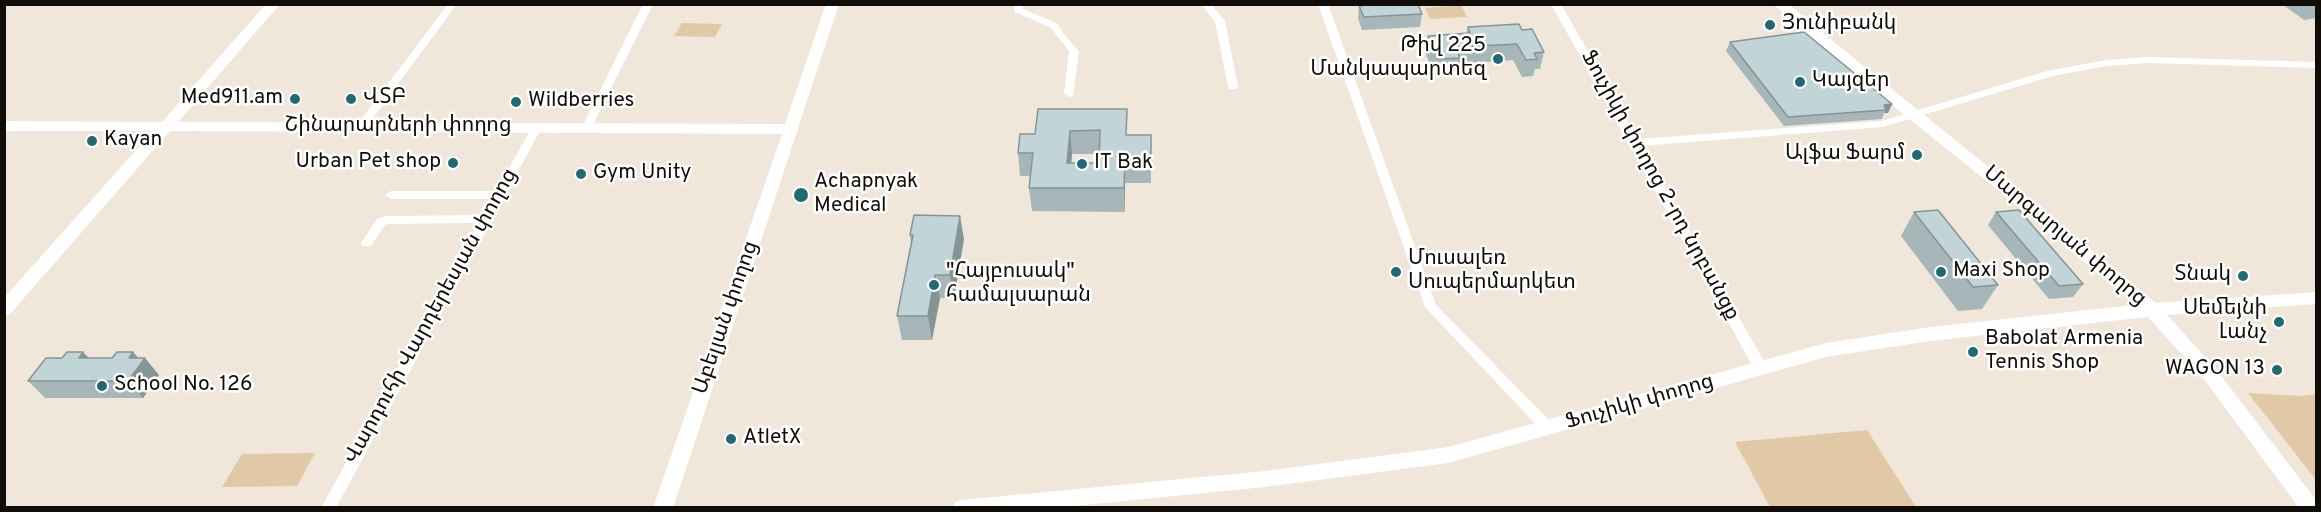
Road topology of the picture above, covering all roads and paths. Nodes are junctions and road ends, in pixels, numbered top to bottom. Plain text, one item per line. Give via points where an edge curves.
1 (274, 4) edge
2 (453, 4) edge
3 (648, 4) edge
4 (833, 4) edge
5 (1018, 4) edge
6 (1205, 4) edge
7 (1323, 4) edge
8 (1556, 4) edge
9 (1780, 4) edge
10 (2316, 66) edge
11 (1233, 87) dead end
12 (1069, 94) dead end
13 (1914, 115) junction
14 (4, 126) edge
15 (361, 127) junction
16 (537, 127) junction
17 (587, 127) junction
18 (166, 128) junction
19 (791, 129) junction
20 (1634, 143) junction
21 (391, 195) dead end
22 (499, 195) junction
23 (487, 219) junction
24 (367, 243) dead end
25 (2316, 298) edge
26 (4, 310) edge
27 (2153, 310) junction
28 (1761, 368) junction
29 (1550, 429) junction
30 (2316, 499) edge
31 (328, 507) edge
32 (663, 507) edge
33 (962, 507) edge
34 (2311, 507) edge

1 - 18 street
2 - 15 street
3 - 17 street
4 - 19 street, Աբելյան փողոց
5 - 12 street via 1018,10 1026,15 1055,26 1074,51
6 - 11 street via 1220,21
7 - 29 street via 1431,306
8 - 20 street, Ֆուչիկի փողոց 2-րդ նրբանցք
9 - 13 street, Մարգարյան փողոց
10 - 13 street via 2148,60 2106,63 2051,73
13 - 20 street via 1883,124
13 - 27 street, Մարգարյան փողոց via 2022,198
14 - 18 street, Շինարարների փողոց
15 - 16 street, Շինարարների փողոց
15 - 18 street, Շինարարների փողոց
16 - 17 street, Շինարարների փողոց
16 - 22 street, Վարդուհի Վարդերեսյան փողոց
17 - 19 street, Շինարարների փողոց
18 - 26 street
19 - 32 street, Աբելյան փողոց
20 - 28 street, Ֆուչիկի փողոց 2-րդ նրբանցք
21 - 22 street
22 - 23 street, Վարդուհի Վարդերեսյան փողոց
23 - 24 street via 387,220 381,222
23 - 31 street, Վարդուհի Վարդերեսյան փողոց
25 - 27 street, Ֆուչիկի փողոց
27 - 28 street, Ֆուչիկի փողոց via 1912,336 1826,350
27 - 30 street, Մարգարյան փողոց via 2214,374
27 - 34 street, Մարգարյան փողոց via 2210,374
28 - 29 street, Ֆուչիկի փողոց
29 - 33 street, Ֆուչիկի փողոց via 1437,457 1264,479

